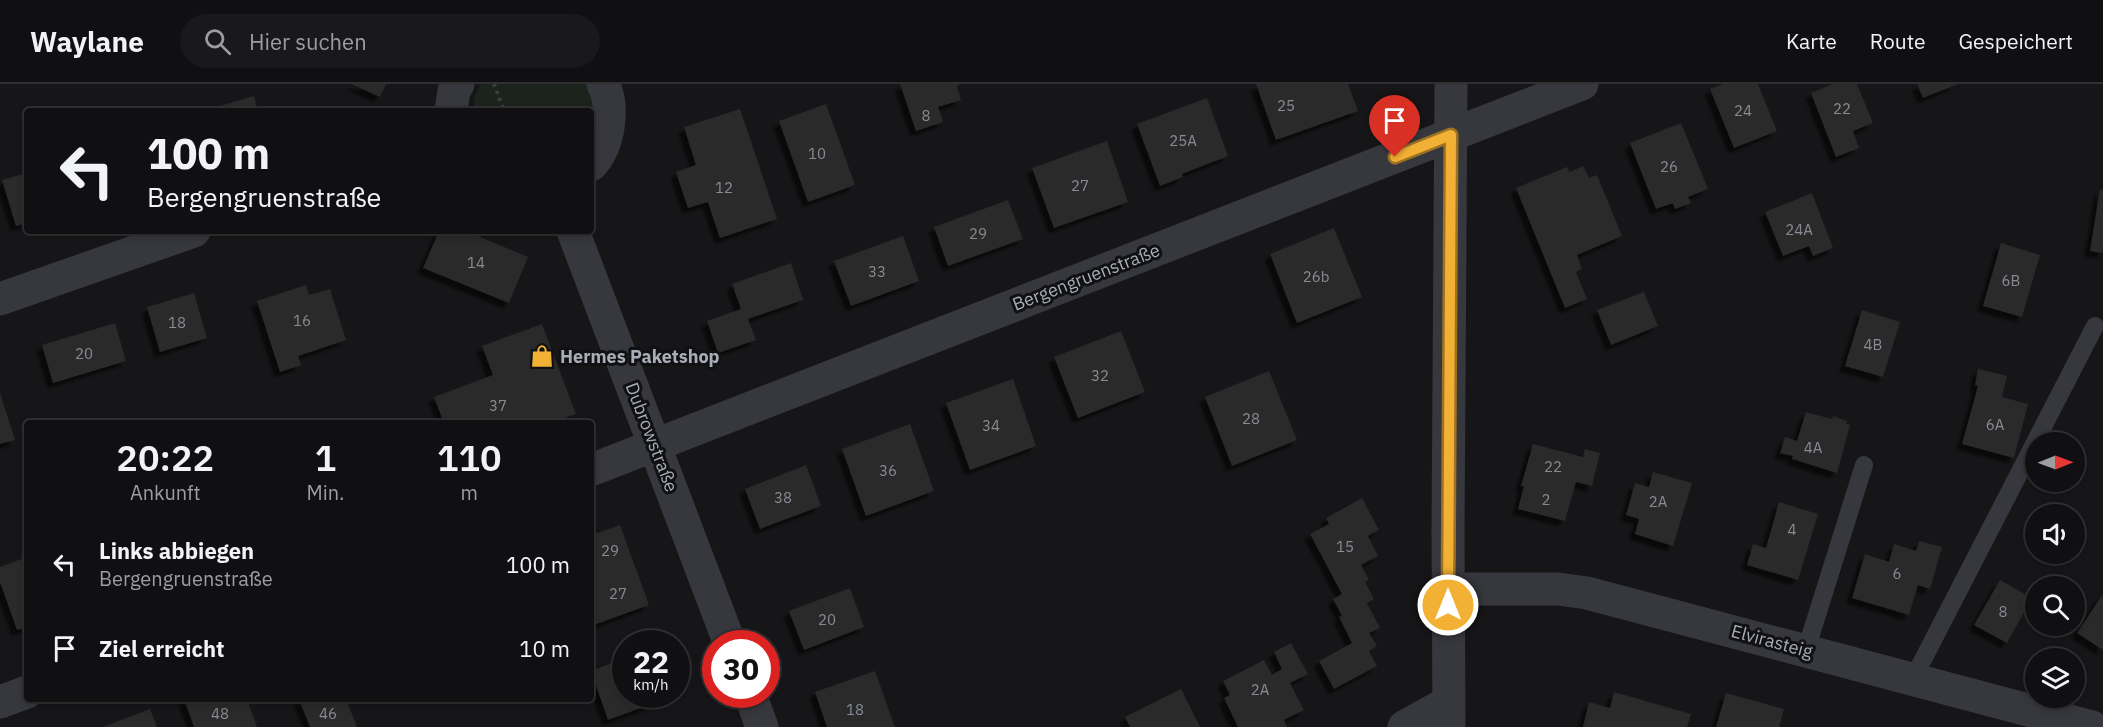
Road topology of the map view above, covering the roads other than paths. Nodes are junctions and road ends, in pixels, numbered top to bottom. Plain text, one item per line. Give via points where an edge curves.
1 (458, 84) edge
2 (1451, 84) edge
3 (1582, 84) edge
4 (609, 85) edge
5 (451, 108) edge
6 (1451, 135) junction
7 (594, 162) edge
8 (185, 234) edge
9 (574, 234) edge
10 (0, 299) edge
11 (2095, 326) dead end
12 (655, 445) junction
13 (1864, 465) dead end
14 (594, 469) edge
15 (1448, 589) junction
16 (725, 630) edge
17 (1806, 650) junction
18 (1913, 679) junction
19 (24, 693) edge
20 (0, 702) edge
21 (755, 708) edge
22 (1449, 715) edge
23 (762, 727) edge
24 (1404, 727) edge
25 (2092, 727) edge

1 - 5 street
2 - 6 street
3 - 6 street, Bergengruenstraße
4 - 7 street via 606,137
6 - 12 street, Bergengruenstraße
6 - 15 street
8 - 10 street
9 - 12 street, Dubrowstraße
11 - 18 lane
12 - 14 street, Bergengruenstraße
12 - 16 street, Dubrowstraße
13 - 17 lane
15 - 17 street, Elvirasteig via 1558,589 1587,593
15 - 22 street
17 - 18 street, Elvirasteig
18 - 25 street, Elvirasteig
19 - 20 street
21 - 23 street
22 - 24 street

